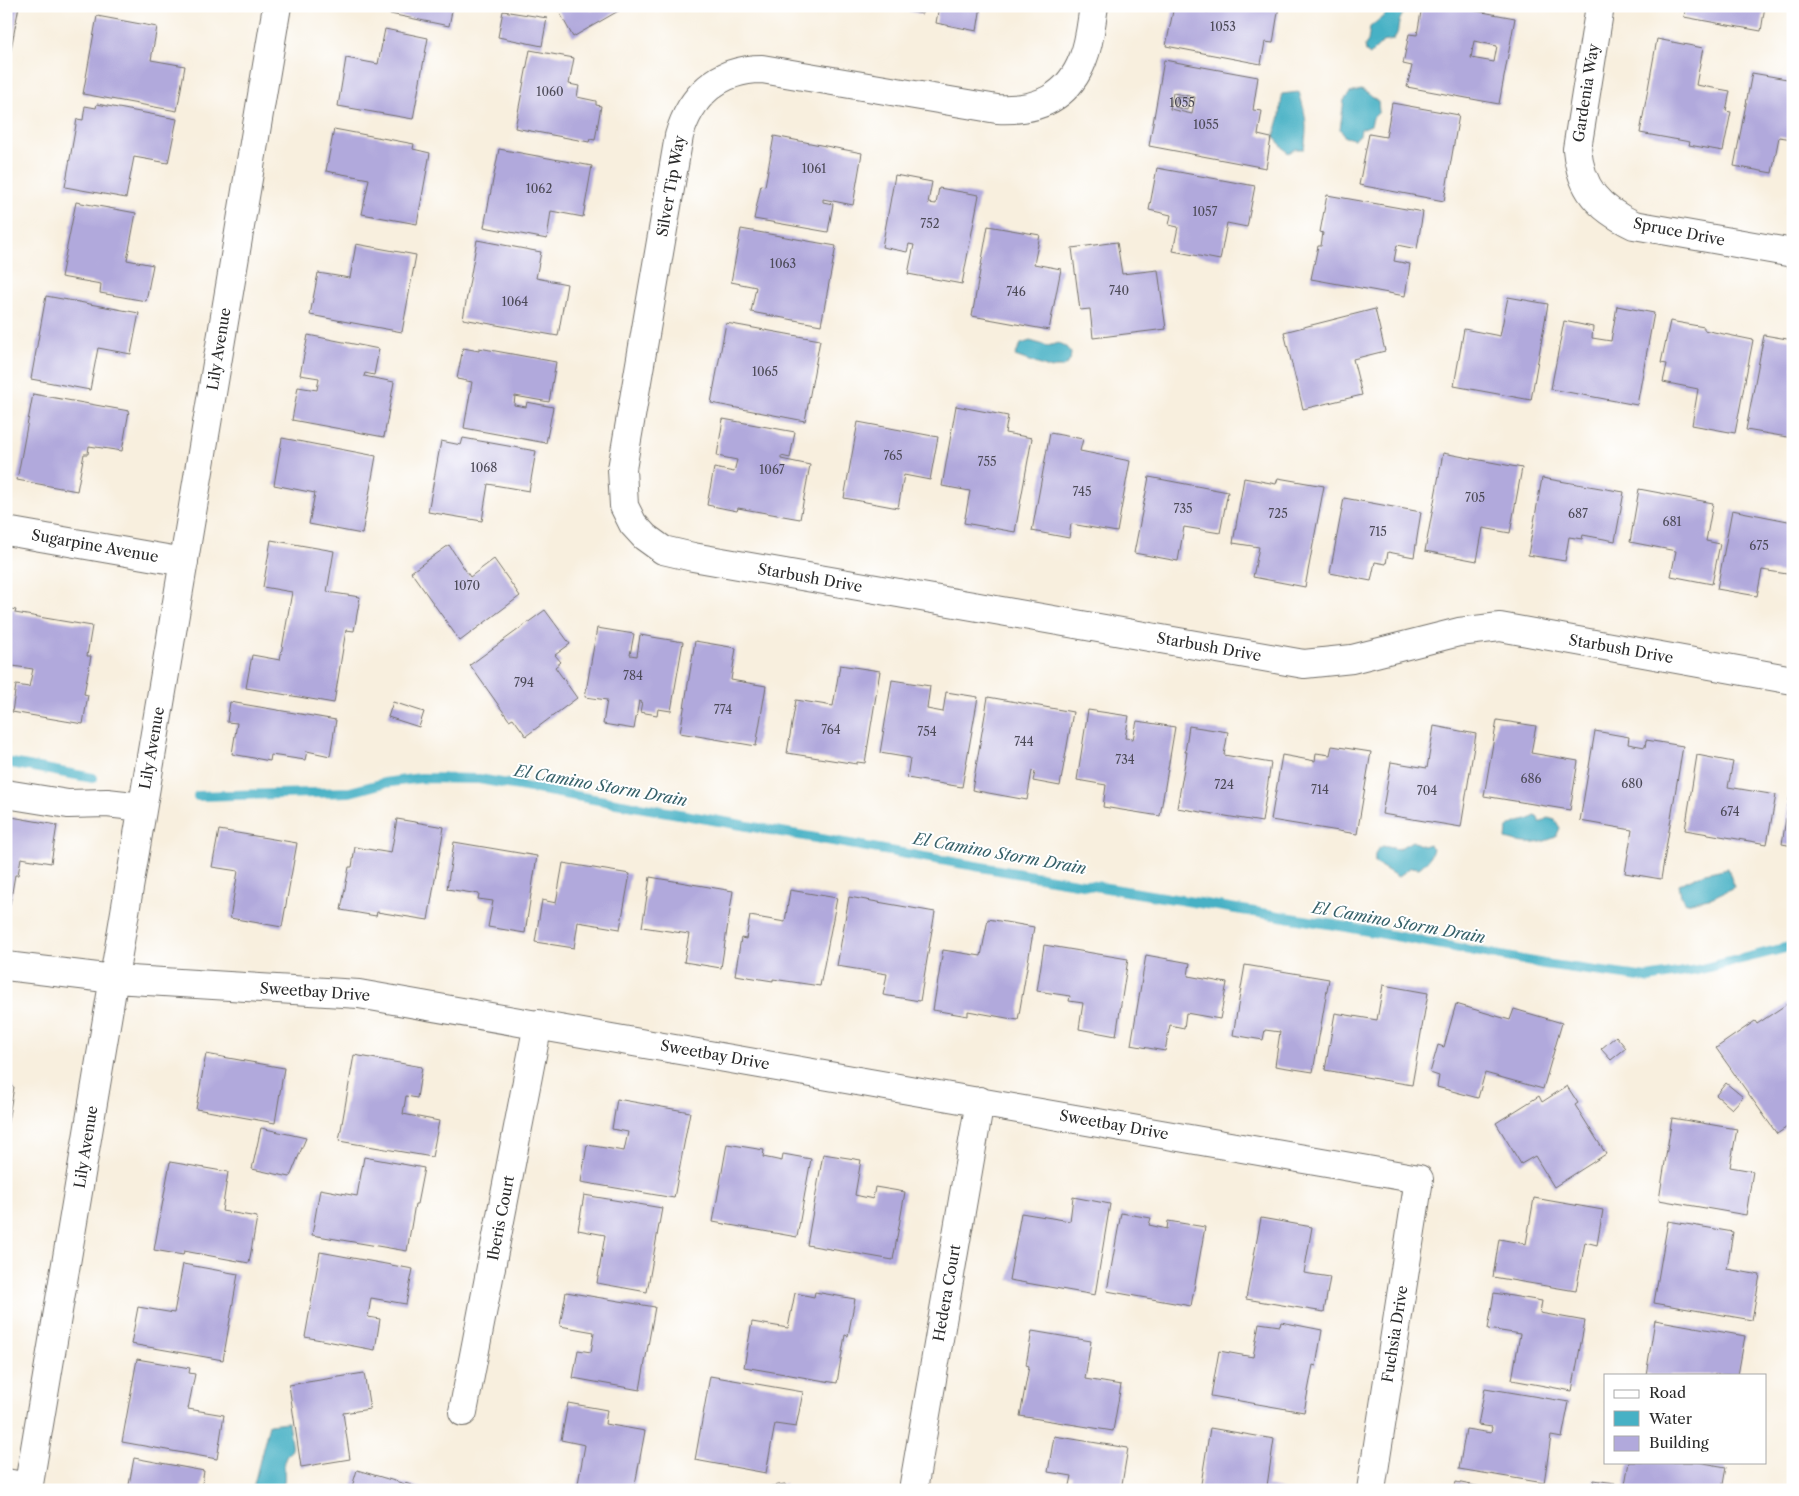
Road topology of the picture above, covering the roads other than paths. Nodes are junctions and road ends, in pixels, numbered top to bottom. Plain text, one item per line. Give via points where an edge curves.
1 (277, 6) edge
2 (1094, 6) edge
3 (1600, 6) edge
4 (1583, 180) joint
5 (1793, 253) edge
6 (633, 524) joint
7 (6, 531) edge
8 (184, 562) junction
9 (1793, 680) edge
10 (6, 794) edge
11 (142, 807) junction
12 (6, 966) edge
13 (114, 979) junction
14 (538, 1024) junction
15 (980, 1102) junction
16 (1419, 1179) joint
17 (463, 1412) dead end
18 (914, 1484) dead end
19 (21, 1487) edge
20 (1371, 1490) edge

1 - 8 street, Lily Avenue
2 - 6 street, Silver Tip Way via 1084,58 1076,74 1054,96 1028,108 997,109 762,69 725,76 692,105 679,136 622,469 624,506
3 - 4 street, Gardenia Way via 1577,149
4 - 5 street, Spruce Drive via 1596,200 1614,216 1634,225
6 - 9 street, Starbush Drive via 663,550 693,557 1304,664 1352,659 1459,632 1500,626
7 - 8 street, Sugarpine Avenue
8 - 11 street, Lily Avenue
10 - 11 street via 68,804 107,803
11 - 13 street, Lily Avenue
12 - 13 street, Sweetbay Drive
13 - 14 street, Sweetbay Drive via 359,994
13 - 19 street, Lily Avenue
14 - 15 street, Sweetbay Drive
14 - 17 street, Iberis Court
15 - 16 street, Sweetbay Drive
15 - 18 street, Hedera Court
16 - 20 street, Fuchsia Drive

